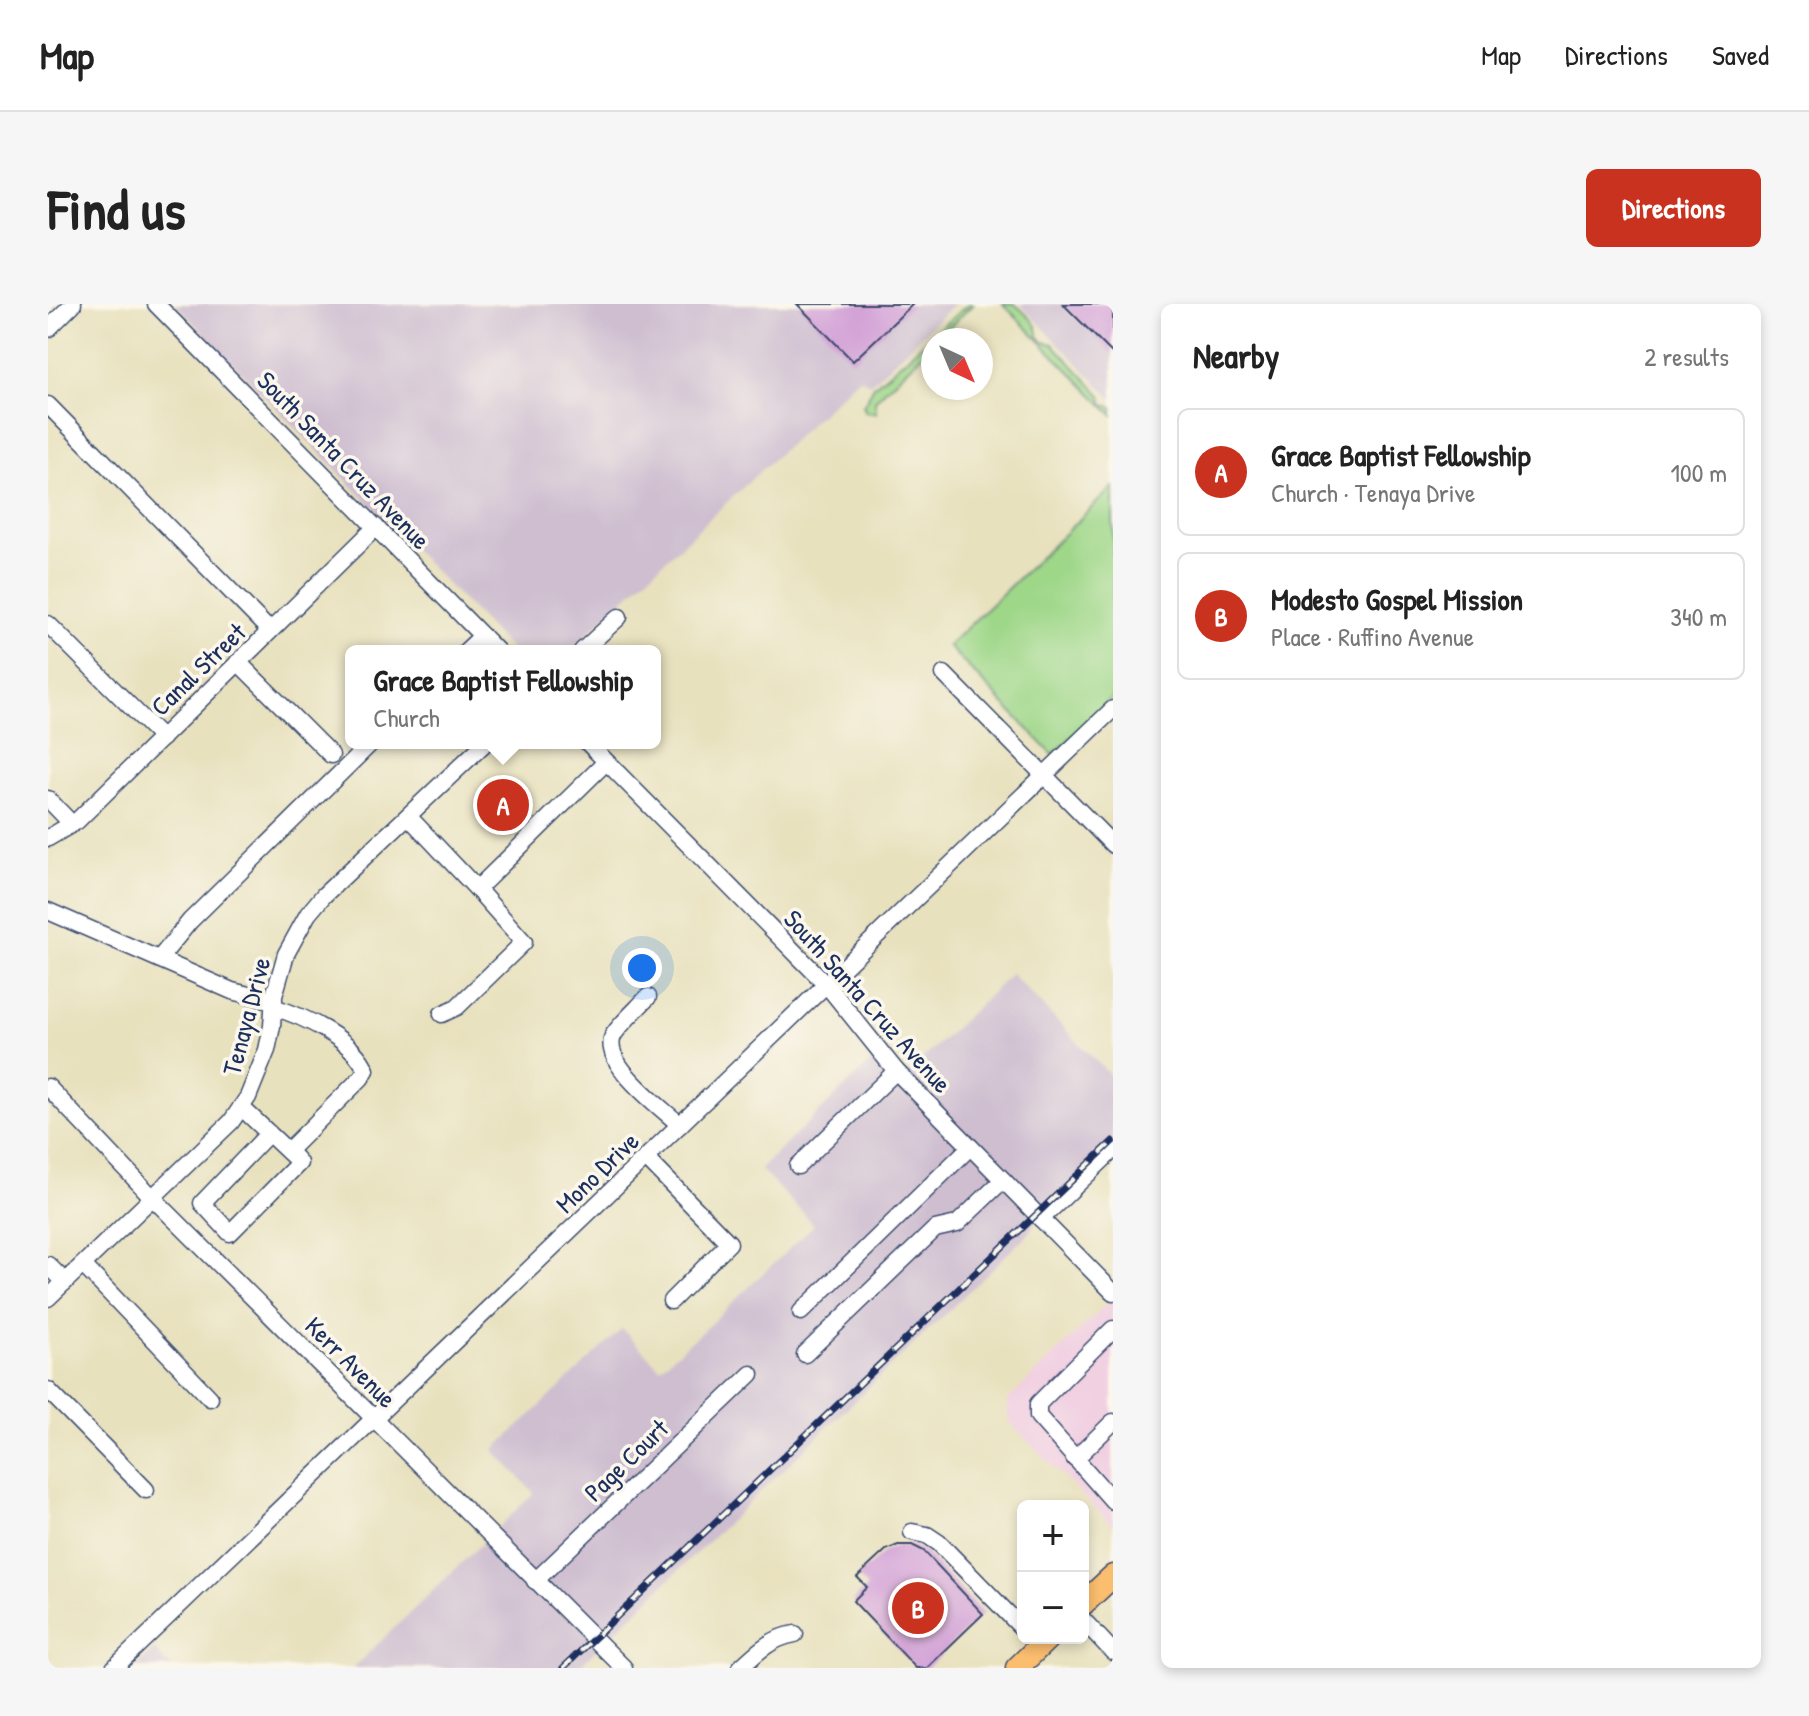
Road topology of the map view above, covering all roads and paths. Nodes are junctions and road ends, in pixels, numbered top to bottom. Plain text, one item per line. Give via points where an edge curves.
1 (73, 304) edge
2 (156, 304) edge
3 (48, 329) edge
4 (48, 405) edge
5 (376, 527) junction
6 (619, 617) dead end
7 (48, 624) edge
8 (270, 631) junction
9 (482, 636) junction
10 (472, 645) edge
11 (491, 645) edge
12 (589, 645) edge
13 (238, 662) junction
14 (944, 674) dead end
15 (1113, 709) edge
16 (162, 738) junction
17 (365, 749) edge
18 (479, 749) edge
19 (594, 749) edge
20 (331, 755) dead end
21 (606, 762) junction
22 (1044, 775) junction
23 (48, 799) edge
24 (408, 816) junction
25 (72, 824) junction
26 (48, 838) edge
27 (1113, 845) edge
28 (477, 889) junction
29 (48, 911) edge
30 (159, 959) junction
31 (826, 984) junction
32 (648, 997) dead end
33 (274, 1004) junction
34 (442, 1014) dead end
35 (896, 1071) junction
36 (48, 1087) edge
37 (241, 1107) junction
38 (680, 1125) junction
39 (269, 1133) junction
40 (970, 1147) junction
41 (1113, 1150) edge
42 (288, 1151) junction
43 (646, 1158) junction
44 (798, 1166) dead end
45 (1003, 1180) junction
46 (153, 1198) junction
47 (1041, 1219) junction
48 (48, 1265) edge
49 (83, 1265) junction
50 (65, 1282) junction
51 (1113, 1292) edge
52 (48, 1298) edge
53 (671, 1301) dead end
54 (801, 1312) dead end
55 (1111, 1336) edge
56 (805, 1354) dead end
57 (751, 1374) dead end
58 (48, 1390) edge
59 (210, 1398) dead end
60 (374, 1419) junction
61 (1108, 1429) edge
62 (1075, 1459) junction
63 (146, 1490) dead end
64 (1111, 1496) edge
65 (912, 1532) dead end
66 (1113, 1576) edge
67 (535, 1581) junction
68 (1089, 1598) edge
69 (1017, 1623) edge
70 (1089, 1626) edge
71 (795, 1634) dead end
72 (1037, 1644) edge
73 (1113, 1652) edge
74 (114, 1668) edge
75 (624, 1668) edge
76 (740, 1668) edge
77 (1017, 1668) edge

1 - 3 street
2 - 5 street, South Santa Cruz Avenue
4 - 8 street
5 - 8 street, Canal Street
5 - 9 street, South Santa Cruz Avenue
6 - 12 street
7 - 16 street
8 - 13 street, Canal Street
9 - 10 street
9 - 11 street, South Santa Cruz Avenue
13 - 16 street, Canal Street
13 - 20 street
14 - 22 street
15 - 22 street, Mono Drive
16 - 25 street, Canal Street
17 - 30 street via 190,921
18 - 24 street, Tenaya Drive
19 - 21 street, South Santa Cruz Avenue
21 - 28 street
21 - 31 street, South Santa Cruz Avenue
22 - 27 street
22 - 31 street, Mono Drive
23 - 25 street
24 - 28 street
24 - 33 street, Tenaya Drive via 308,914 286,954
25 - 26 street, Canal Street
28 - 34 street via 524,942 457,1007
29 - 30 street
30 - 33 street
31 - 35 street, South Santa Cruz Avenue
31 - 38 street, Mono Drive
32 - 38 street via 612,1036 612,1054 631,1080
33 - 37 street, Tenaya Drive via 259,1076
33 - 42 street via 331,1034 366,1070
35 - 40 street, South Santa Cruz Avenue
35 - 44 street
36 - 46 street, Kerr Avenue
37 - 39 street
37 - 46 street, Tenaya Drive via 215,1140
38 - 43 street, Mono Drive
39 - 42 street
39 - 42 street via 202,1203 230,1233 299,1163
40 - 45 street, South Santa Cruz Avenue
40 - 54 street
41 - 47 street
43 - 53 street via 729,1243
43 - 60 street, Mono Drive
45 - 47 street, South Santa Cruz Avenue
45 - 56 street via 957,1224 935,1229
46 - 49 street, Tenaya Drive
46 - 60 street, Kerr Avenue
47 - 51 street, South Santa Cruz Avenue
48 - 50 street
49 - 50 street, Tenaya Drive
49 - 59 street
50 - 52 street, Tenaya Drive
55 - 62 street via 1038,1404 1038,1416
57 - 67 street, Page Court
58 - 63 street
60 - 67 street, Kerr Avenue
60 - 74 street, Mono Drive
61 - 62 street
62 - 64 street
65 - 69 street via 939,1543
66 - 68 main road
67 - 75 street, Kerr Avenue
70 - 73 street
71 - 76 street via 764,1646
72 - 77 main road

